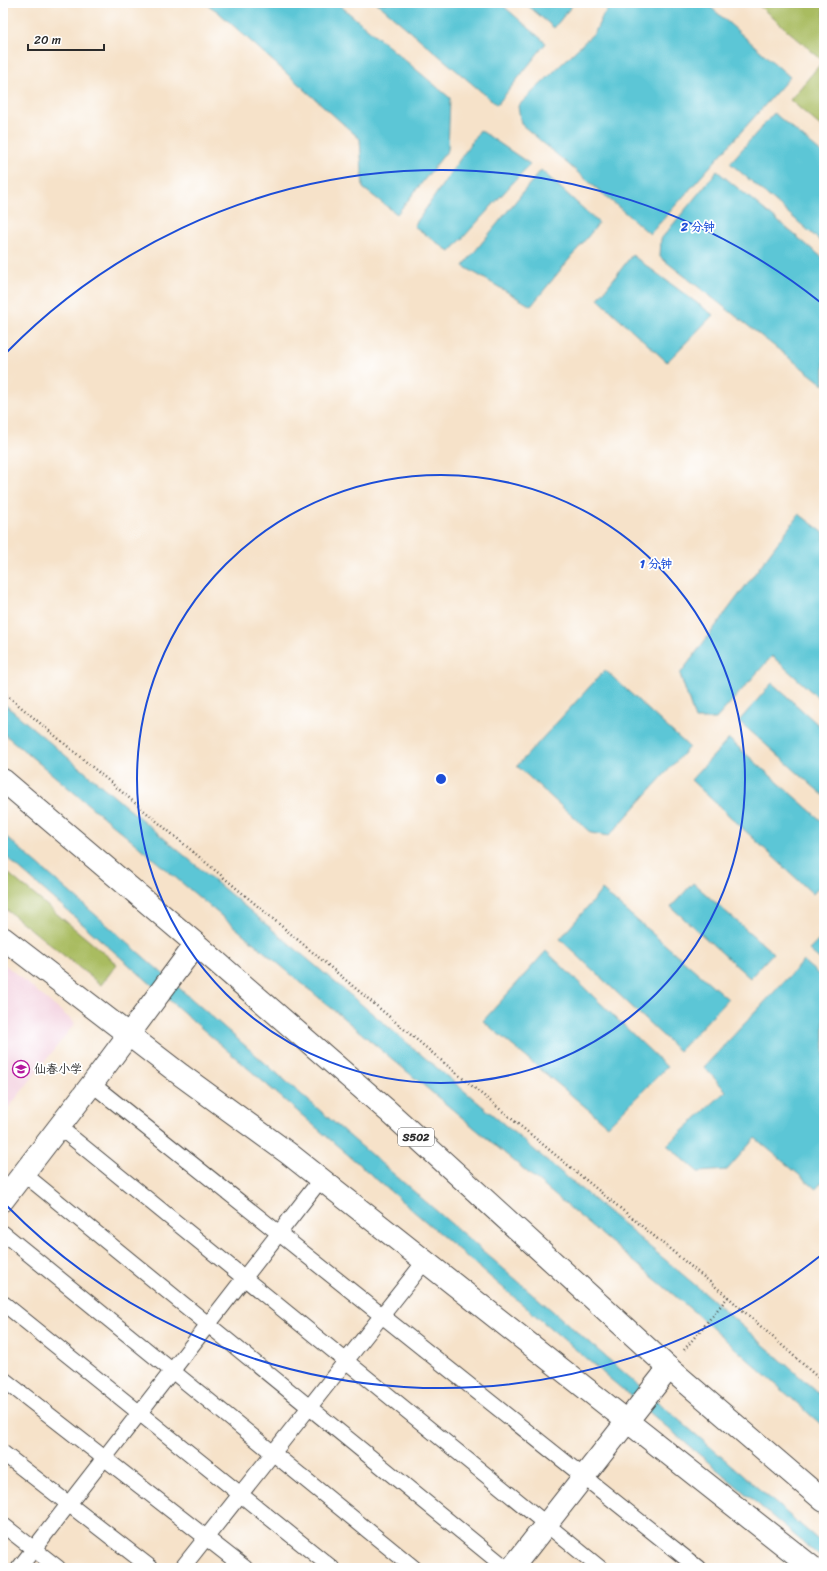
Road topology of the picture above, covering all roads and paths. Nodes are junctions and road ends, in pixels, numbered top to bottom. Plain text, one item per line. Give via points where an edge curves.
1 (3, 692) edge
2 (3, 780) edge
3 (3, 938) edge
4 (196, 944) junction
5 (128, 1035) junction
6 (92, 1084) junction
7 (60, 1127) junction
8 (24, 1174) junction
9 (321, 1179) junction
10 (3, 1200) edge
11 (3, 1233) edge
12 (279, 1233) junction
13 (425, 1261) junction
14 (244, 1278) junction
15 (728, 1297) junction
16 (3, 1304) edge
17 (382, 1315) junction
18 (208, 1324) junction
19 (346, 1361) junction
20 (669, 1368) junction
21 (172, 1370) junction
22 (3, 1379) edge
23 (824, 1383) edge
24 (309, 1408) junction
25 (139, 1413) junction
26 (627, 1421) junction
27 (3, 1453) edge
28 (273, 1453) junction
29 (104, 1458) junction
30 (584, 1476) junction
31 (240, 1494) junction
32 (824, 1501) edge
33 (68, 1504) junction
34 (546, 1524) junction
35 (3, 1525) edge
36 (206, 1538) junction
37 (34, 1549) junction
38 (19, 1568) edge
39 (58, 1568) edge
40 (150, 1568) edge
41 (182, 1568) edge
42 (245, 1568) edge
43 (332, 1568) edge
44 (414, 1568) edge
45 (506, 1568) edge
46 (512, 1568) edge
47 (600, 1568) edge
48 (698, 1568) edge
49 (813, 1568) edge

1 - 15 path via 467,1082
2 - 4 street, S502
3 - 5 street
4 - 5 street
4 - 20 street, S502 via 388,1111
5 - 6 street
5 - 9 street
6 - 7 street
6 - 12 lane
7 - 8 street
7 - 14 lane
8 - 10 street
8 - 18 lane
9 - 12 lane
9 - 13 street
11 - 21 lane
12 - 14 lane
12 - 17 lane
13 - 17 lane
13 - 26 street
14 - 18 lane
14 - 19 lane
15 - 20 path
15 - 23 path
16 - 25 lane
17 - 19 lane
17 - 30 lane
18 - 21 lane
18 - 24 lane
19 - 24 lane
19 - 34 lane
20 - 26 street
20 - 32 street, S502
21 - 25 lane
21 - 28 lane
22 - 29 lane
24 - 28 lane
24 - 45 lane
25 - 29 lane
25 - 31 lane
26 - 30 street
26 - 49 street
27 - 33 lane
28 - 31 lane
28 - 44 lane
29 - 33 lane
29 - 36 lane
30 - 34 street
30 - 48 lane
31 - 36 lane
31 - 43 lane
33 - 37 lane
33 - 40 lane
34 - 46 street
34 - 47 lane
35 - 37 lane
36 - 41 lane
36 - 42 lane
37 - 38 lane
37 - 39 lane

